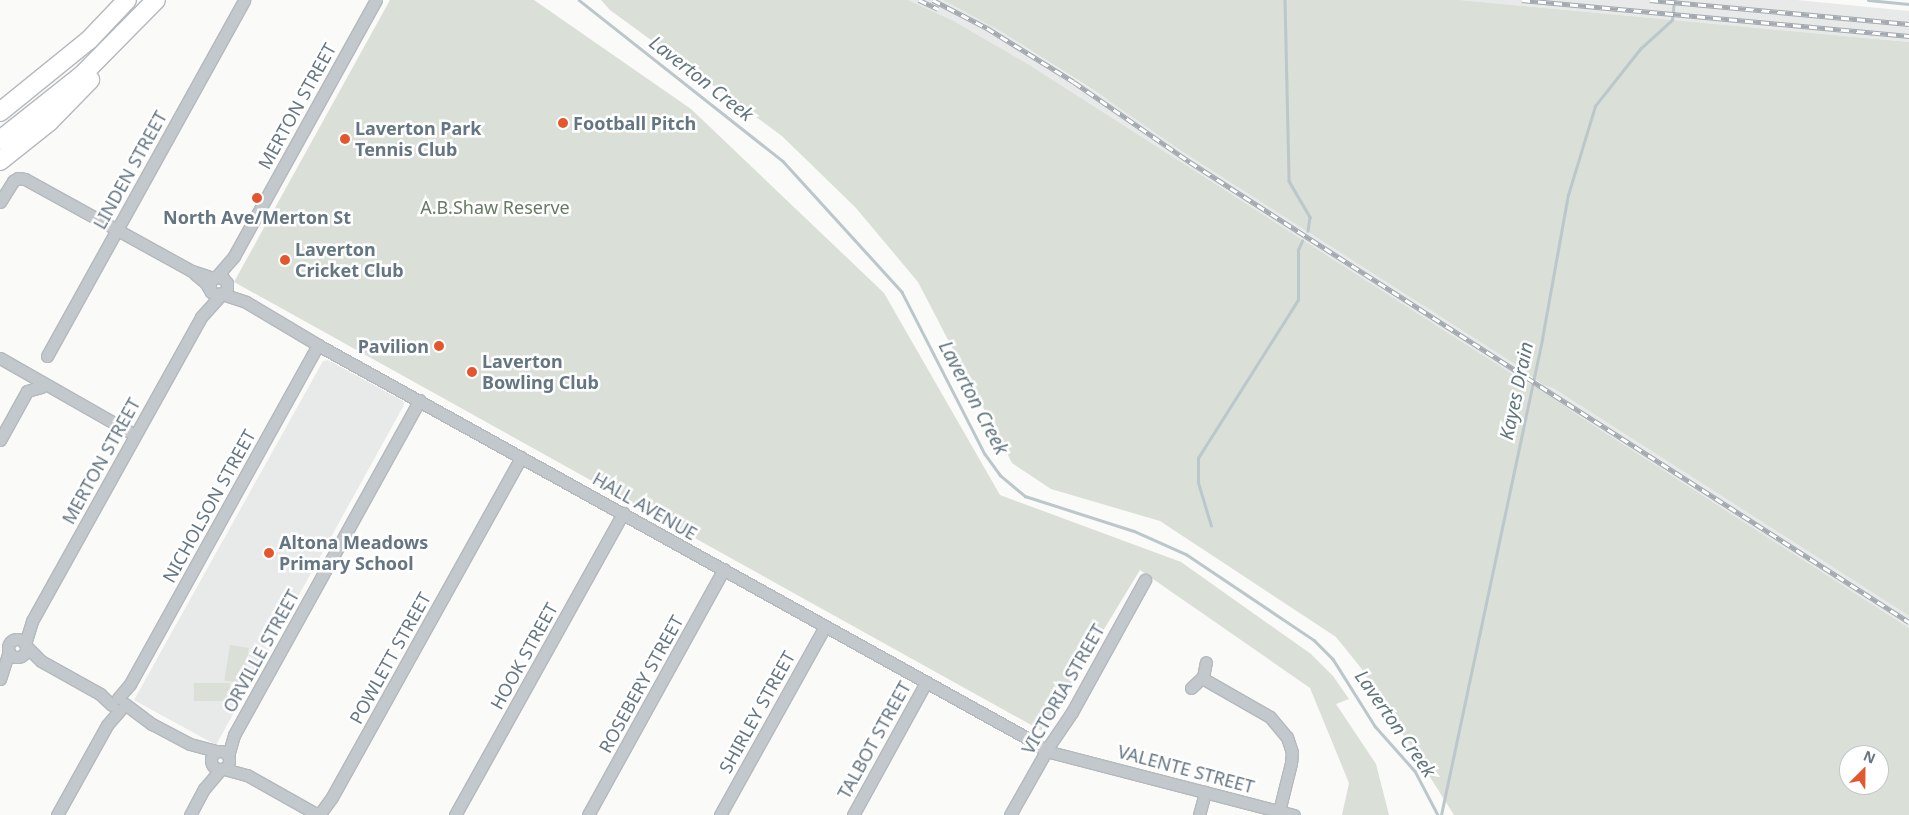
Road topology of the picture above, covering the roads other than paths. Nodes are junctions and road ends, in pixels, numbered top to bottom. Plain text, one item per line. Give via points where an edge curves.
1 (156, 0) edge
2 (244, 0) edge
3 (376, 0) edge
4 (125, 2) edge
5 (135, 23) junction
6 (0, 102) edge
7 (0, 112) edge
8 (0, 140) edge
9 (0, 161) edge
10 (0, 202) edge
11 (117, 229) junction
12 (218, 286) junction
13 (318, 345) junction
14 (47, 356) dead end
15 (0, 358) edge
16 (0, 364) edge
17 (25, 378) junction
18 (41, 386) junction
19 (27, 391) junction
20 (420, 400) junction
21 (121, 427) junction
22 (136, 435) junction
23 (0, 440) edge
24 (522, 457) junction
25 (623, 513) junction
26 (724, 569) junction
27 (1145, 580) dead end
28 (825, 626) junction
29 (0, 638) edge
30 (17, 648) junction
31 (1206, 662) dead end
32 (1, 677) edge
33 (1202, 678) junction
34 (926, 682) junction
35 (1191, 688) dead end
36 (119, 704) junction
37 (1047, 749) junction
38 (220, 760) junction
39 (1205, 792) junction
40 (332, 797) junction
41 (1279, 811) junction
42 (57, 815) edge
43 (190, 815) edge
44 (319, 815) edge
45 (325, 815) edge
46 (455, 815) edge
47 (588, 815) edge
48 (720, 815) edge
49 (852, 815) edge
50 (1010, 815) edge
51 (1199, 815) edge
52 (1294, 815) edge

1 - 5 highway
2 - 11 street, LINDEN STREET
3 - 12 street, MERTON STREET
4 - 6 highway
4 - 7 highway via 89,40
5 - 8 highway via 82,75
5 - 9 highway via 116,52 73,98
10 - 11 street, HALL AVENUE via 15,179 22,178
11 - 12 street, HALL AVENUE
11 - 14 street, LINDEN STREET
12 - 13 street, HALL AVENUE
12 - 22 street, MERTON STREET
13 - 20 street, HALL AVENUE
13 - 36 street, NICHOLSON STREET
15 - 21 street
16 - 17 street
17 - 18 street
17 - 19 street
18 - 19 street
18 - 21 street
19 - 23 street
20 - 24 street, HALL AVENUE
20 - 38 street, ORVILLE STREET
21 - 22 street
22 - 30 street, MERTON STREET
24 - 25 street, HALL AVENUE
24 - 40 street, POWLETT STREET
25 - 26 street, HALL AVENUE
25 - 46 street, HOOK STREET
26 - 28 street, HALL AVENUE
26 - 47 street, ROSEBERY STREET
27 - 37 street, VICTORIA STREET via 1072,712
28 - 34 street, HALL AVENUE
28 - 48 street, SHIRLEY STREET
29 - 30 street
30 - 32 street, MERTON STREET
30 - 36 street
31 - 33 street
33 - 35 street
33 - 41 street via 1270,717 1287,737 1292,752 1291,764
34 - 37 street, HALL AVENUE
34 - 49 street, TALBOT STREET
36 - 38 street
36 - 42 street, NICHOLSON STREET
37 - 39 street, VALENTE STREET via 1054,755 1069,756
37 - 50 street, VICTORIA STREET
38 - 43 street, ORVILLE STREET
38 - 44 street
39 - 41 street, VALENTE STREET
39 - 51 street
40 - 44 street, POWLETT STREET
40 - 45 street, POWLETT STREET
41 - 52 street, VALENTE STREET

